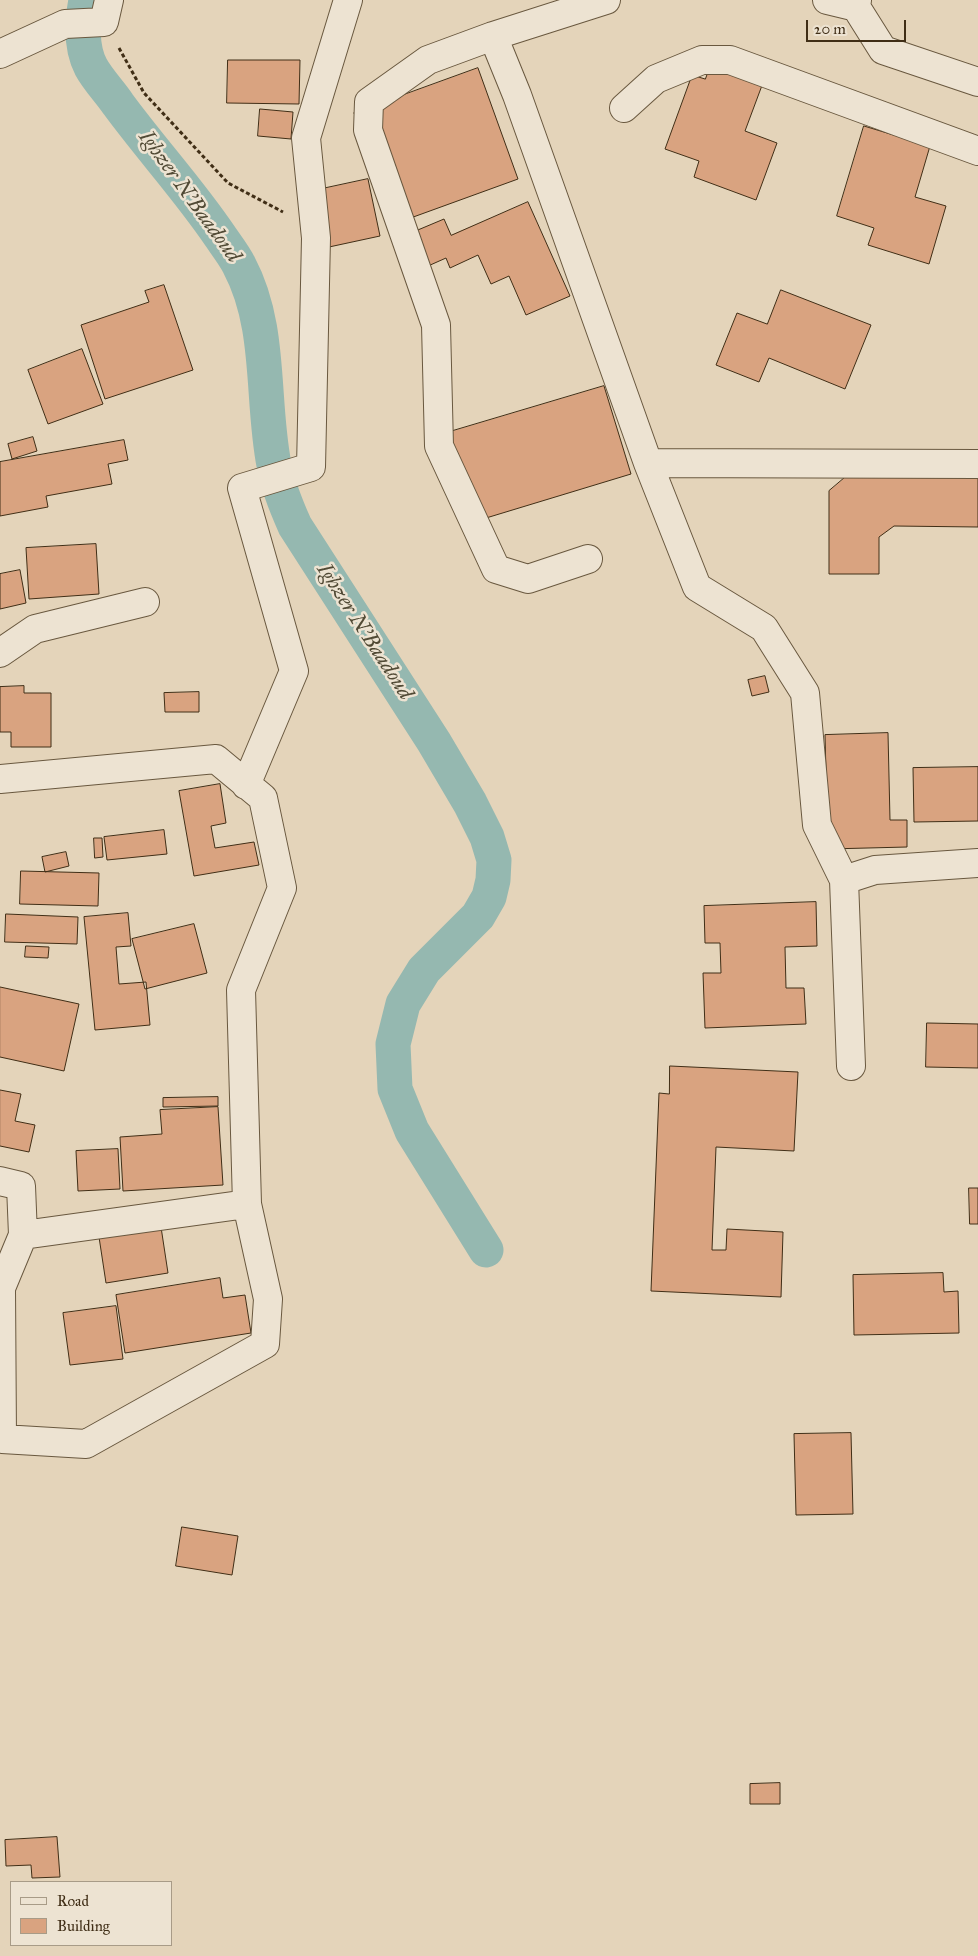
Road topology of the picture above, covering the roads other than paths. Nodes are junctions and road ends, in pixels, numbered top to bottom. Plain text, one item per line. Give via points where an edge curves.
1 (348, 0) edge
2 (606, 0) edge
3 (828, 0) edge
4 (856, 4) edge
5 (107, 11) edge
6 (493, 36) junction
7 (0, 54) edge
8 (978, 82) edge
9 (624, 108) dead end
10 (978, 151) edge
11 (648, 463) junction
12 (978, 464) edge
13 (588, 559) dead end
14 (145, 602) dead end
15 (0, 653) edge
16 (0, 779) edge
17 (246, 784) junction
18 (978, 863) edge
19 (844, 880) junction
20 (851, 1066) dead end
21 (0, 1181) edge
22 (247, 1204) junction
23 (23, 1236) junction
24 (0, 1288) edge
25 (1, 1439) edge

1 - 17 street via 306,138 315,229 311,467 242,488 294,671
2 - 6 street
3 - 4 street
4 - 8 street via 883,50
5 - 7 street via 65,24
6 - 11 street
6 - 13 street via 428,60 369,102 368,130 436,325 439,446 496,568 528,578
9 - 10 street via 656,79 702,60 730,60
11 - 12 street
11 - 19 street via 697,587 764,628 805,693 817,824
14 - 15 street via 35,629
16 - 17 street via 216,759
17 - 22 street via 263,798 282,888 242,990
18 - 19 street via 875,870
19 - 20 street
21 - 23 street via 21,1186
22 - 23 street
22 - 25 street via 268,1299 265,1344 86,1444
23 - 24 street
24 - 25 street

